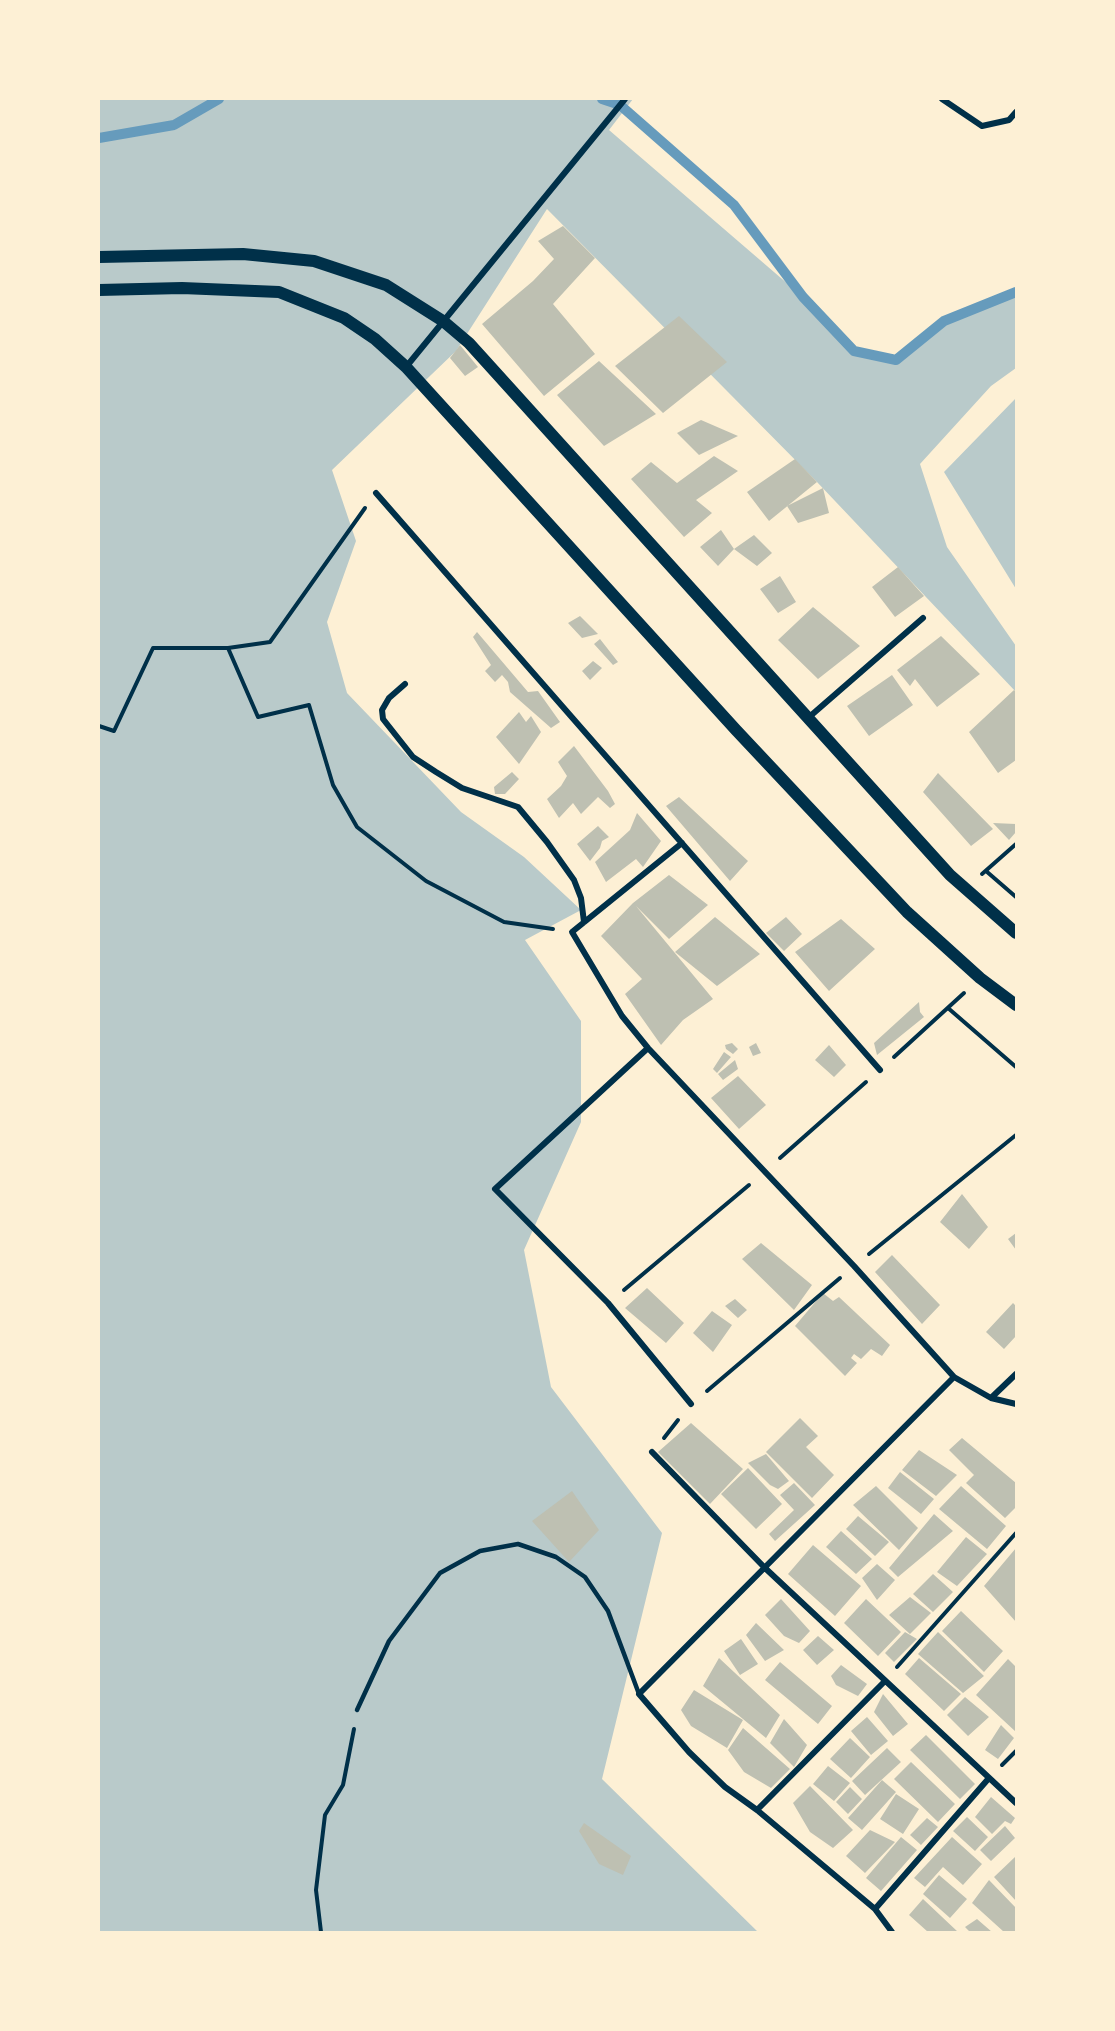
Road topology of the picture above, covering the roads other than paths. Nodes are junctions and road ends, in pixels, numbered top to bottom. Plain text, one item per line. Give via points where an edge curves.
1 (625, 99) edge
2 (942, 99) edge
3 (1016, 112) edge
4 (99, 257) edge
5 (99, 290) edge
6 (443, 321) junction
7 (406, 367) junction
8 (376, 493) road end
9 (923, 618) dead end
10 (405, 684) dead end
11 (808, 718) junction
12 (682, 843) junction
13 (584, 922) junction
14 (1016, 933) edge
15 (1016, 1005) edge
16 (648, 1048) junction
17 (880, 1070) road end
18 (1016, 1374) edge
19 (954, 1377) junction
20 (992, 1398) junction
21 (691, 1404) road end
22 (1016, 1404) edge
23 (652, 1452) road end
24 (765, 1568) junction
25 (885, 1680) junction
26 (639, 1695) junction
27 (357, 1710) road end
28 (989, 1778) junction
29 (1016, 1803) edge
30 (757, 1810) junction
31 (875, 1909) junction
32 (892, 1932) edge

1 - 6 street
2 - 3 street via 982,126 1009,120
4 - 6 main road via 243,254 314,261 386,285
5 - 7 main road via 279,292 344,318
6 - 7 street
6 - 11 main road via 468,343
7 - 15 main road via 907,912
8 - 12 street
9 - 11 street
10 - 13 street via 382,710 388,726 413,757 436,772 462,788 518,807 574,880
11 - 14 main road via 950,875
12 - 13 street
12 - 17 street
13 - 16 street via 572,932 622,1016
16 - 19 street
16 - 21 street via 495,1190 608,1303
18 - 20 street
19 - 20 street
19 - 24 street
20 - 22 street
23 - 24 street
24 - 25 street
24 - 26 street
25 - 28 street
25 - 30 street
26 - 27 lane via 608,1611 585,1577 556,1557 518,1544 480,1551 440,1573 389,1641
26 - 30 street via 689,1752 725,1787
28 - 29 street
28 - 31 street
30 - 31 street
31 - 32 street

